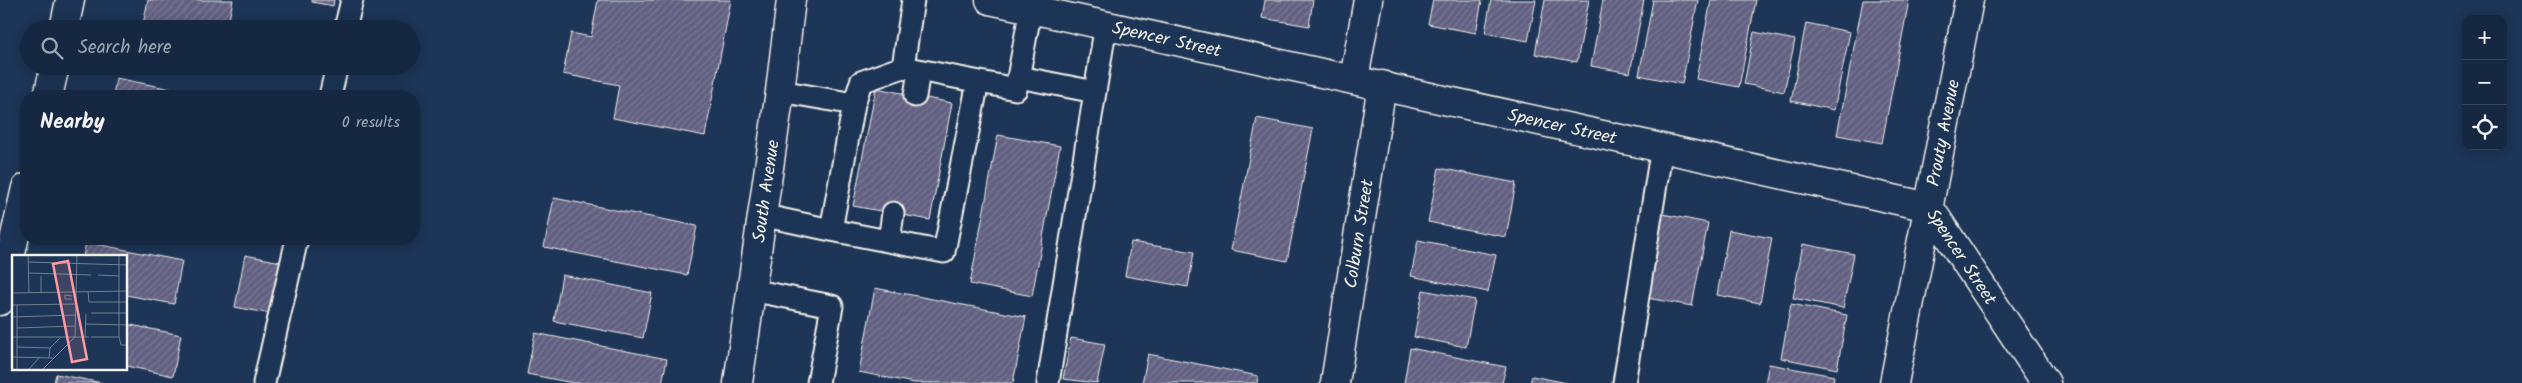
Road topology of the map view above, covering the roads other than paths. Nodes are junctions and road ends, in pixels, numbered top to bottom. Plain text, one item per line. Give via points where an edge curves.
1 (70, 0) edge
2 (352, 0) edge
3 (791, 0) edge
4 (913, 0) edge
5 (990, 0) edge
6 (1368, 0) edge
7 (1969, 0) edge
8 (1031, 8) junction
9 (66, 20) edge
10 (347, 20) edge
11 (1106, 24) junction
12 (911, 69) junction
13 (53, 75) edge
14 (334, 75) edge
15 (1019, 77) junction
16 (1354, 79) junction
17 (978, 82) junction
18 (1382, 85) junction
19 (49, 90) edge
20 (331, 90) edge
21 (780, 90) junction
22 (1095, 92) junction
23 (915, 96) dead end
24 (854, 104) junction
25 (1662, 147) junction
26 (1929, 206) junction
27 (894, 213) dead end
28 (20, 214) edge
29 (761, 215) junction
30 (831, 230) junction
31 (889, 241) junction
32 (296, 245) edge
33 (751, 290) junction
34 (0, 301) edge
35 (264, 383) edge
36 (738, 383) edge
37 (818, 383) edge
38 (1048, 383) edge
39 (1335, 383) edge
40 (1624, 383) edge
41 (1894, 383) edge
42 (2046, 383) edge

1 - 9 street
2 - 10 lane
3 - 21 street, South Avenue
4 - 12 lane
5 - 8 street, Spencer Street
6 - 16 street
7 - 26 street, Prouty Avenue
8 - 11 street, Spencer Street
8 - 15 lane
11 - 16 street, Spencer Street
11 - 22 lane
12 - 17 lane
12 - 23 lane
12 - 24 lane via 861,82
13 - 19 street
14 - 20 lane
15 - 17 lane via 1016,90
15 - 22 lane
16 - 18 street, Spencer Street
17 - 31 lane via 944,252
18 - 25 street, Spencer Street
18 - 39 street, Colburn Street
21 - 24 lane
21 - 29 street, South Avenue
22 - 38 lane
24 - 30 lane
25 - 26 street, Spencer Street
25 - 40 lane
26 - 41 street, Prouty Avenue
26 - 42 street, Spencer Street
27 - 31 lane
28 - 34 street
29 - 30 lane
29 - 33 street, South Avenue
30 - 31 lane
32 - 35 lane
33 - 36 street, South Avenue
33 - 37 lane via 832,306

